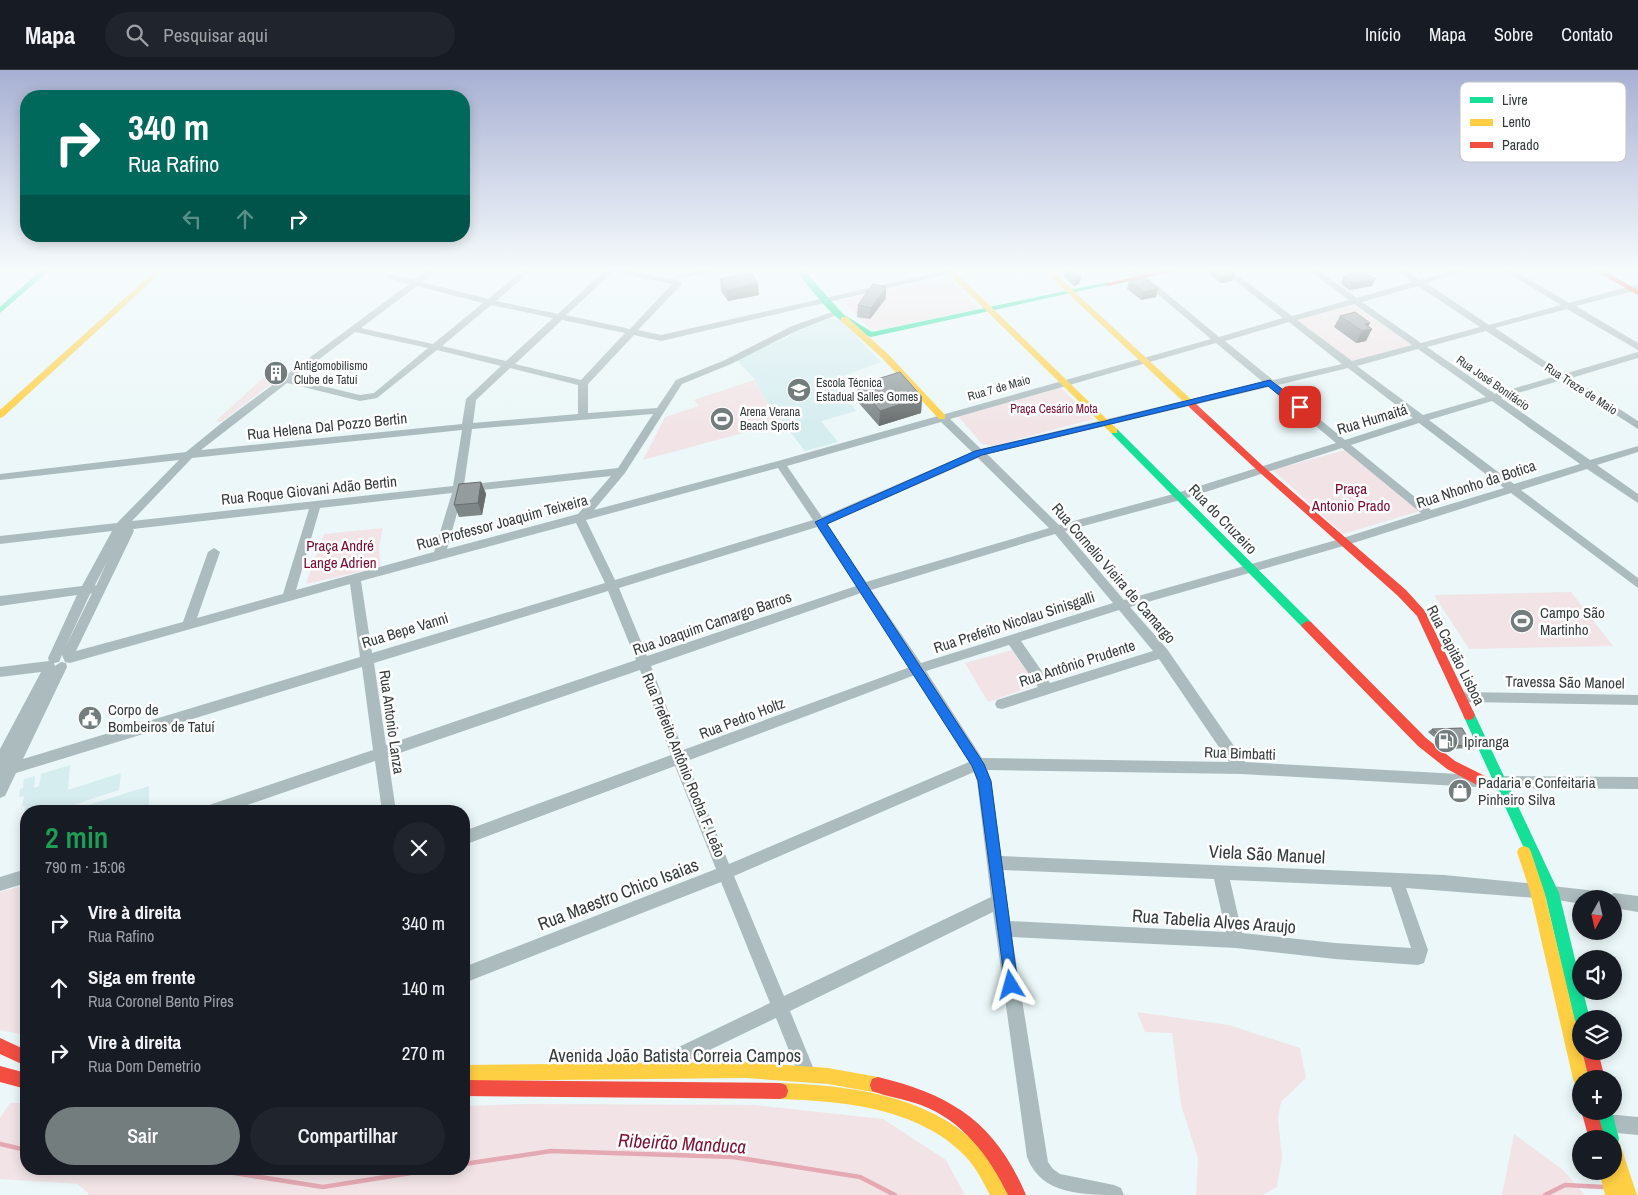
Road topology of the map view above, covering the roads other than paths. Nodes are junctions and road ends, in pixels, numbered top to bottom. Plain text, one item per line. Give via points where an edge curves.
1 (92, 322) edge
2 (104, 322) edge
3 (363, 322) edge
4 (467, 322) edge
5 (553, 322) edge
6 (580, 322) edge
7 (642, 322) edge
8 (734, 322) edge
9 (814, 322) edge
10 (847, 322) edge
11 (849, 322) edge
12 (854, 322) edge
13 (935, 322) edge
14 (1000, 322) edge
15 (1103, 322) edge
16 (1197, 322) edge
17 (1276, 322) edge
18 (1293, 322) edge
19 (1382, 322) edge
20 (1479, 322) edge
21 (1514, 322) edge
22 (1594, 322) edge
23 (1489, 328) junction
24 (353, 329) junction
25 (632, 332) junction
26 (871, 335) junction
27 (1218, 339) junction
28 (436, 347) junction
29 (1418, 347) junction
30 (1638, 347) edge
31 (1638, 355) edge
32 (885, 356) junction
33 (1145, 360) junction
34 (506, 365) junction
35 (1349, 365) junction
36 (1562, 377) junction
37 (286, 380) junction
38 (583, 383) junction
39 (1062, 383) junction
40 (1270, 383) junction
41 (1493, 398) junction
42 (1190, 402) junction
43 (0, 407) edge
44 (658, 411) junction
45 (0, 415) edge
46 (583, 416) junction
47 (942, 417) junction
48 (1421, 419) junction
49 (1105, 424) junction
50 (1638, 426) edge
51 (467, 427) junction
52 (1344, 443) junction
53 (1638, 449) edge
54 (979, 453) junction
55 (190, 454) junction
56 (781, 464) junction
57 (1587, 464) junction
58 (1261, 470) junction
59 (621, 471) junction
60 (0, 477) edge
61 (1512, 488) junction
62 (458, 490) junction
63 (1180, 496) junction
64 (1638, 499) edge
65 (316, 504) junction
66 (1430, 515) junction
67 (580, 519) junction
68 (820, 522) junction
69 (128, 523) junction
70 (1057, 529) junction
71 (0, 540) edge
72 (1343, 542) junction
73 (214, 552) dead end
74 (439, 556) junction
75 (1249, 567) junction
76 (355, 578) junction
77 (1638, 584) edge
78 (612, 585) junction
79 (99, 588) junction
80 (862, 588) junction
81 (86, 590) junction
82 (288, 597) junction
83 (0, 601) edge
84 (1120, 605) junction
85 (188, 626) junction
86 (1012, 639) junction
87 (1162, 653) junction
88 (366, 659) junction
89 (59, 662) junction
90 (644, 664) junction
91 (918, 669) junction
92 (0, 672) edge
93 (1048, 689) junction
94 (1462, 697) junction
95 (1638, 700) edge
96 (1002, 704) dead end
97 (380, 753) junction
98 (679, 759) junction
99 (978, 764) junction
100 (4, 768) edge
101 (1240, 768) junction
102 (1482, 781) junction
103 (1500, 782) junction
104 (1638, 782) edge
105 (0, 792) edge
106 (229, 805) edge
107 (388, 805) edge
108 (470, 836) edge
109 (995, 863) junction
110 (727, 872) junction
111 (1220, 872) junction
112 (20, 878) edge
113 (1396, 880) junction
114 (0, 884) edge
115 (1545, 892) junction
116 (1572, 896) edge
117 (999, 901) junction
118 (1622, 902) edge
119 (1638, 904) edge
120 (1003, 929) junction
121 (1236, 940) junction
122 (470, 973) edge
123 (781, 1006) junction
124 (1579, 1010) edge
125 (0, 1046) edge
126 (20, 1055) edge
127 (648, 1070) junction
128 (1579, 1070) edge
129 (806, 1072) junction
130 (470, 1073) edge
131 (0, 1074) edge
132 (20, 1079) edge
133 (470, 1088) edge
134 (1638, 1126) edge
135 (1604, 1128) edge
136 (1622, 1176) edge
137 (1610, 1180) edge
138 (999, 1195) edge
139 (1017, 1195) edge
140 (1114, 1195) edge
141 (1614, 1195) edge
142 (1628, 1195) edge

1 - 43 street
2 - 45 street
3 - 24 street
4 - 28 street
5 - 34 street
6 - 25 street
7 - 25 street
8 - 25 street via 661,338
9 - 44 street via 679,382
10 - 32 street
11 - 26 street
12 - 26 street
13 - 26 street
14 - 39 street, Rua do Cruzeiro
15 - 33 street, Rua Capitão Lisboa
16 - 27 street
17 - 27 street, Rua 7 de Maio
18 - 35 street
19 - 29 street, Rua José Bonifácio
20 - 23 street, Rua Treze de Maio
21 - 23 street, Rua Bepe Vanni
22 - 30 street
23 - 29 street, Rua Bepe Vanni
23 - 36 street, Rua Treze de Maio
24 - 28 street
24 - 37 street
25 - 38 street
26 - 32 street
27 - 33 street, Rua 7 de Maio
27 - 40 street
28 - 34 street
28 - 37 street via 377,395 368,398
29 - 35 street, Rua Bepe Vanni
29 - 41 street, Rua José Bonifácio
31 - 36 street, Rua Humaitá
32 - 47 street
33 - 39 street, Rua 7 de Maio
33 - 42 street, Rua Capitão Lisboa
34 - 38 street
34 - 51 street via 471,399
35 - 40 street, Rua Bepe Vanni
35 - 48 street
36 - 41 street, Rua Humaitá
36 - 50 street, Rua Treze de Maio
37 - 55 street
38 - 46 street
39 - 47 street, Rua 7 de Maio
39 - 49 street, Rua do Cruzeiro
40 - 42 street, Rua Bepe Vanni
40 - 52 street
41 - 48 street, Rua Humaitá
41 - 57 street, Rua José Bonifácio
42 - 49 street, Rua Bepe Vanni
42 - 58 street, Rua Capitão Lisboa
44 - 46 street, Rua Helena Dal Pozzo Bertin
44 - 59 street
46 - 51 street, Rua Helena Dal Pozzo Bertin
47 - 54 street, Rua Cornelio Vieira de Camargo
47 - 56 street, Rua Professor Joaquim Teixeira
48 - 52 street, Rua Humaitá
48 - 61 street
49 - 54 street, Rua Bepe Vanni
49 - 63 street, Rua do Cruzeiro
51 - 55 street, Rua Helena Dal Pozzo Bertin
51 - 62 street
52 - 58 street, Rua Humaitá
52 - 66 street
53 - 57 street, Rua Nhonho da Botica
54 - 68 street, Rua Bepe Vanni
54 - 70 street, Rua Cornelio Vieira de Camargo
55 - 60 street, Rua Helena Dal Pozzo Bertin
55 - 69 street
56 - 67 street, Rua Professor Joaquim Teixeira
56 - 68 street
57 - 61 street, Rua Nhonho da Botica
57 - 64 street, Rua José Bonifácio
58 - 63 street, Rua Humaitá
58 - 72 street, Rua Capitão Lisboa
59 - 62 street, Rua Roque Giovani Adão Bertin
59 - 67 street
61 - 66 street, Rua Nhonho da Botica
61 - 77 street
62 - 65 street, Rua Roque Giovani Adão Bertin
62 - 74 street
63 - 70 street, Rua Humaitá
63 - 75 street, Rua do Cruzeiro
65 - 69 street, Rua Roque Giovani Adão Bertin
65 - 82 street
66 - 72 street, Rua Nhonho da Botica
67 - 74 street, Rua Professor Joaquim Teixeira
67 - 78 street, Rua Prefeito Antônio Rocha F. Leão
68 - 78 street, Rua Bepe Vanni
68 - 80 street
69 - 71 street, Rua Roque Giovani Adão Bertin
69 - 79 street
69 - 81 street
70 - 80 street, Rua Joaquim Camargo Barros
70 - 84 street, Rua Cornelio Vieira de Camargo
72 - 75 street, Rua Nhonho da Botica
72 - 94 street, Rua Capitão Lisboa via 1402,593 1421,614
73 - 85 street
74 - 76 street, Rua Professor Joaquim Teixeira
75 - 84 street, Rua Nhonho da Botica
75 - 102 street, Rua do Cruzeiro via 1422,742 1451,764
76 - 82 street, Rua Professor Joaquim Teixeira
76 - 88 street, Rua Antonio Lanza
78 - 88 street, Rua Bepe Vanni
78 - 90 street, Rua Prefeito Antônio Rocha F. Leão
79 - 81 street
79 - 89 street
80 - 90 street, Rua Joaquim Camargo Barros
80 - 91 street
81 - 83 street
81 - 89 street
82 - 85 street, Rua Professor Joaquim Teixeira
84 - 86 street, Rua Prefeito Nicolau Sinisgalli
84 - 87 street, Rua Cornelio Vieira de Camargo
85 - 89 street, Rua Professor Joaquim Teixeira
86 - 91 street, Rua Prefeito Nicolau Sinisgalli
86 - 93 street
87 - 93 street, Rua Antônio Prudente
87 - 101 street, Rua Cornelio Vieira de Camargo
88 - 97 street, Rua Antonio Lanza
88 - 100 street, Rua Bepe Vanni
89 - 92 street, Rua Professor Joaquim Teixeira
89 - 100 street
90 - 97 street, Rua Joaquim Camargo Barros
90 - 98 street, Rua Prefeito Antônio Rocha F. Leão
91 - 98 street, Rua Pedro Holtz
91 - 99 street
93 - 96 street, Rua Antônio Prudente
94 - 95 street, Travessa São Manoel
94 - 103 street, Rua Capitão Lisboa
97 - 106 street, Rua Joaquim Camargo Barros
97 - 107 street, Rua Antonio Lanza
98 - 108 street, Rua Pedro Holtz
98 - 110 street, Rua Prefeito Antônio Rocha F. Leão
99 - 101 street, Rua Bimbatti
99 - 109 street via 984,781
99 - 110 street, Rua Maestro Chico Isaias
100 - 105 street
101 - 102 street, Rua Bimbatti
102 - 103 street, Rua Bimbatti
103 - 104 street, Rua Bimbatti
103 - 115 street, Rua Capitão Lisboa
109 - 111 street, Viela São Manuel
109 - 117 street
110 - 122 street, Rua Maestro Chico Isaias
110 - 123 street, Rua Prefeito Antônio Rocha F. Leão
111 - 113 street, Viela São Manuel
111 - 121 street
112 - 114 street
113 - 115 street, Viela São Manuel
113 - 121 street, Rua Tabelia Alves Araujo via 1420,955 1412,958
115 - 116 street, Viela São Manuel
115 - 124 street, Rua Capitão Lisboa
115 - 128 street, Rua Capitão Lisboa
117 - 120 street
117 - 123 street
118 - 119 street
120 - 121 street, Rua Tabelia Alves Araujo
120 - 140 street via 1040,1167 1047,1178 1060,1184
123 - 127 street
123 - 129 street, Rua Prefeito Antônio Rocha F. Leão
125 - 126 street
127 - 129 street, Avenida João Batista Correia Campos
127 - 130 street, Avenida João Batista Correia Campos
129 - 139 street, Avenida João Batista Correia Campos via 914,1093 953,1111 982,1134 1002,1162
131 - 132 street
133 - 138 street via 800,1091 845,1097 897,1109 940,1127 966,1145 984,1167
134 - 135 street
136 - 142 street
137 - 141 street

